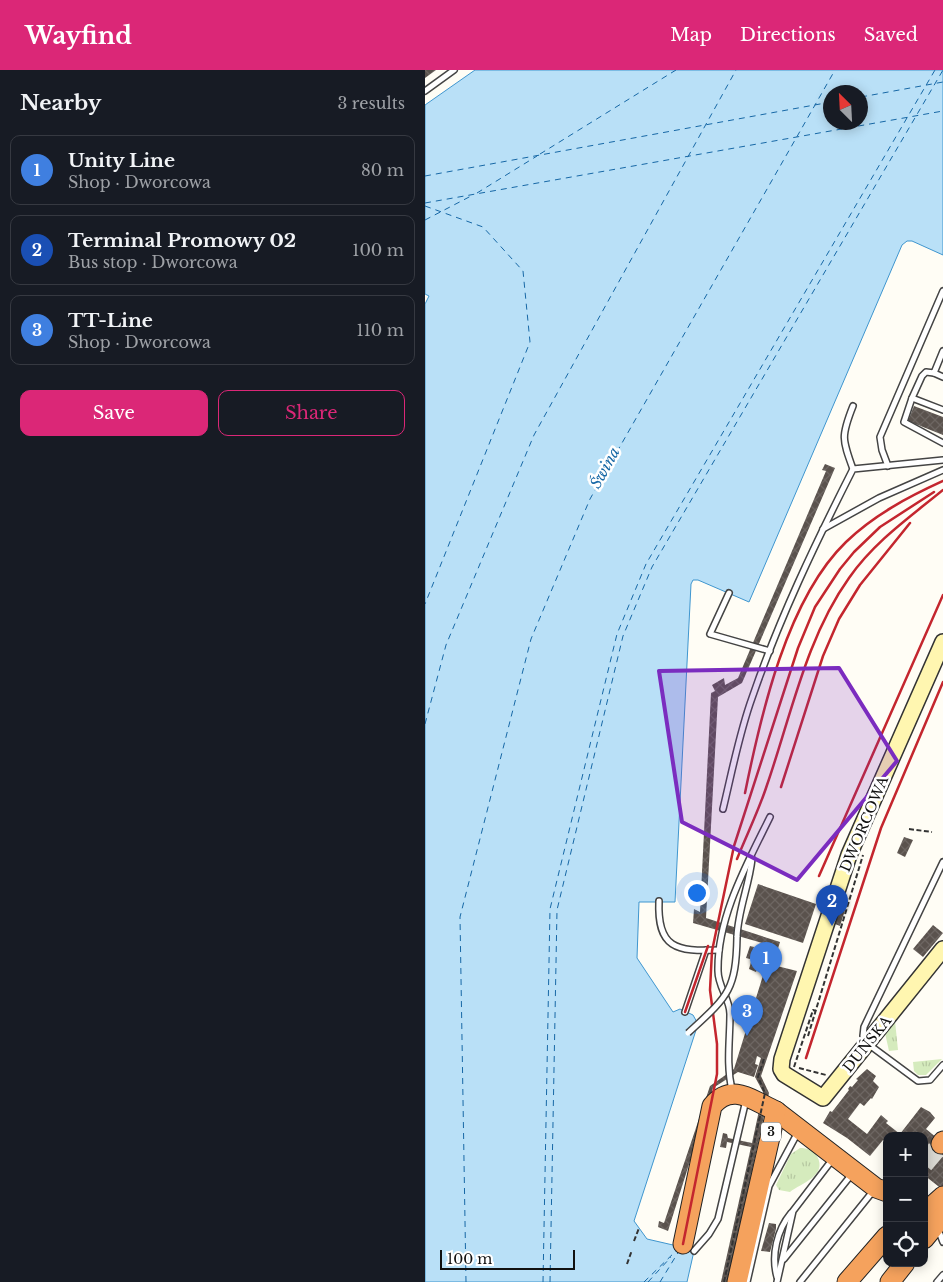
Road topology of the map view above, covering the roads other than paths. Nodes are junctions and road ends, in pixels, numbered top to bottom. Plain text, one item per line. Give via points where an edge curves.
1 (454, 70) edge
2 (425, 91) edge
3 (943, 291) edge
4 (943, 351) edge
5 (934, 373) junction
6 (943, 377) edge
7 (912, 398) junction
8 (853, 406) dead end
9 (943, 410) edge
10 (943, 444) edge
11 (943, 460) edge
12 (888, 466) junction
13 (853, 469) junction
14 (943, 470) edge
15 (822, 530) junction
16 (729, 593) dead end
17 (943, 642) edge
18 (770, 652) junction
19 (723, 809) dead end
20 (770, 817) dead end
21 (752, 854) junction
22 (943, 862) edge
23 (659, 901) dead end
24 (943, 949) edge
25 (707, 950) junction
26 (719, 950) junction
27 (685, 1012) dead end
28 (688, 1033) dead end
29 (868, 1044) junction
30 (943, 1065) edge
31 (790, 1070) joint
32 (740, 1095) junction
33 (776, 1111) junction
34 (801, 1128) junction
35 (836, 1156) junction
36 (855, 1171) junction
37 (881, 1190) edge
38 (943, 1196) edge
39 (793, 1211) junction
40 (935, 1217) edge
41 (928, 1231) edge
42 (883, 1241) edge
43 (943, 1242) edge
44 (689, 1248) joint
45 (782, 1261) junction
46 (902, 1267) edge
47 (943, 1274) edge
48 (777, 1281) edge
49 (737, 1282) edge
50 (747, 1282) edge
51 (800, 1282) edge
52 (847, 1282) edge
53 (890, 1282) edge
54 (937, 1282) edge

1 - 2 lane
3 - 12 lane via 880,437
4 - 5 lane
5 - 6 lane
5 - 7 lane via 924,374
7 - 9 lane
7 - 10 lane via 904,422
8 - 13 lane via 843,431
11 - 12 lane
12 - 13 lane
13 - 15 lane
14 - 15 lane via 879,498
15 - 18 lane
16 - 18 lane via 710,634
17 - 31 street, DWORCOWA via 849,855 782,1059
18 - 19 lane via 751,700
20 - 21 lane
21 - 26 lane via 730,905
21 - 28 lane, bridge via 746,892 739,911 735,977 718,1005
22 - 29 lane via 864,1027 863,1036
23 - 25 lane via 658,923 663,937 673,945
24 - 29 street, DUŃSKA
25 - 26 lane
25 - 27 lane
26 - 32 lane via 719,984 730,1012 728,1063
29 - 30 lane via 922,1082 930,1080
29 - 31 street, DUŃSKA via 823,1098 787,1078
32 - 33 highway, 3
32 - 44 lane via 738,1132 718,1219 709,1234
32 - 44 highway via 721,1096 712,1106 699,1164
33 - 34 highway, 3
33 - 49 highway, 3
34 - 35 highway, 3
34 - 50 lane via 769,1186
35 - 36 highway, 3
35 - 39 lane
36 - 37 highway, 3
36 - 45 lane
37 - 51 lane
38 - 40 highway
39 - 45 lane
39 - 48 lane via 781,1225 773,1264
40 - 41 highway
40 - 43 lane
42 - 52 highway
45 - 48 lane
46 - 53 highway
47 - 54 lane

